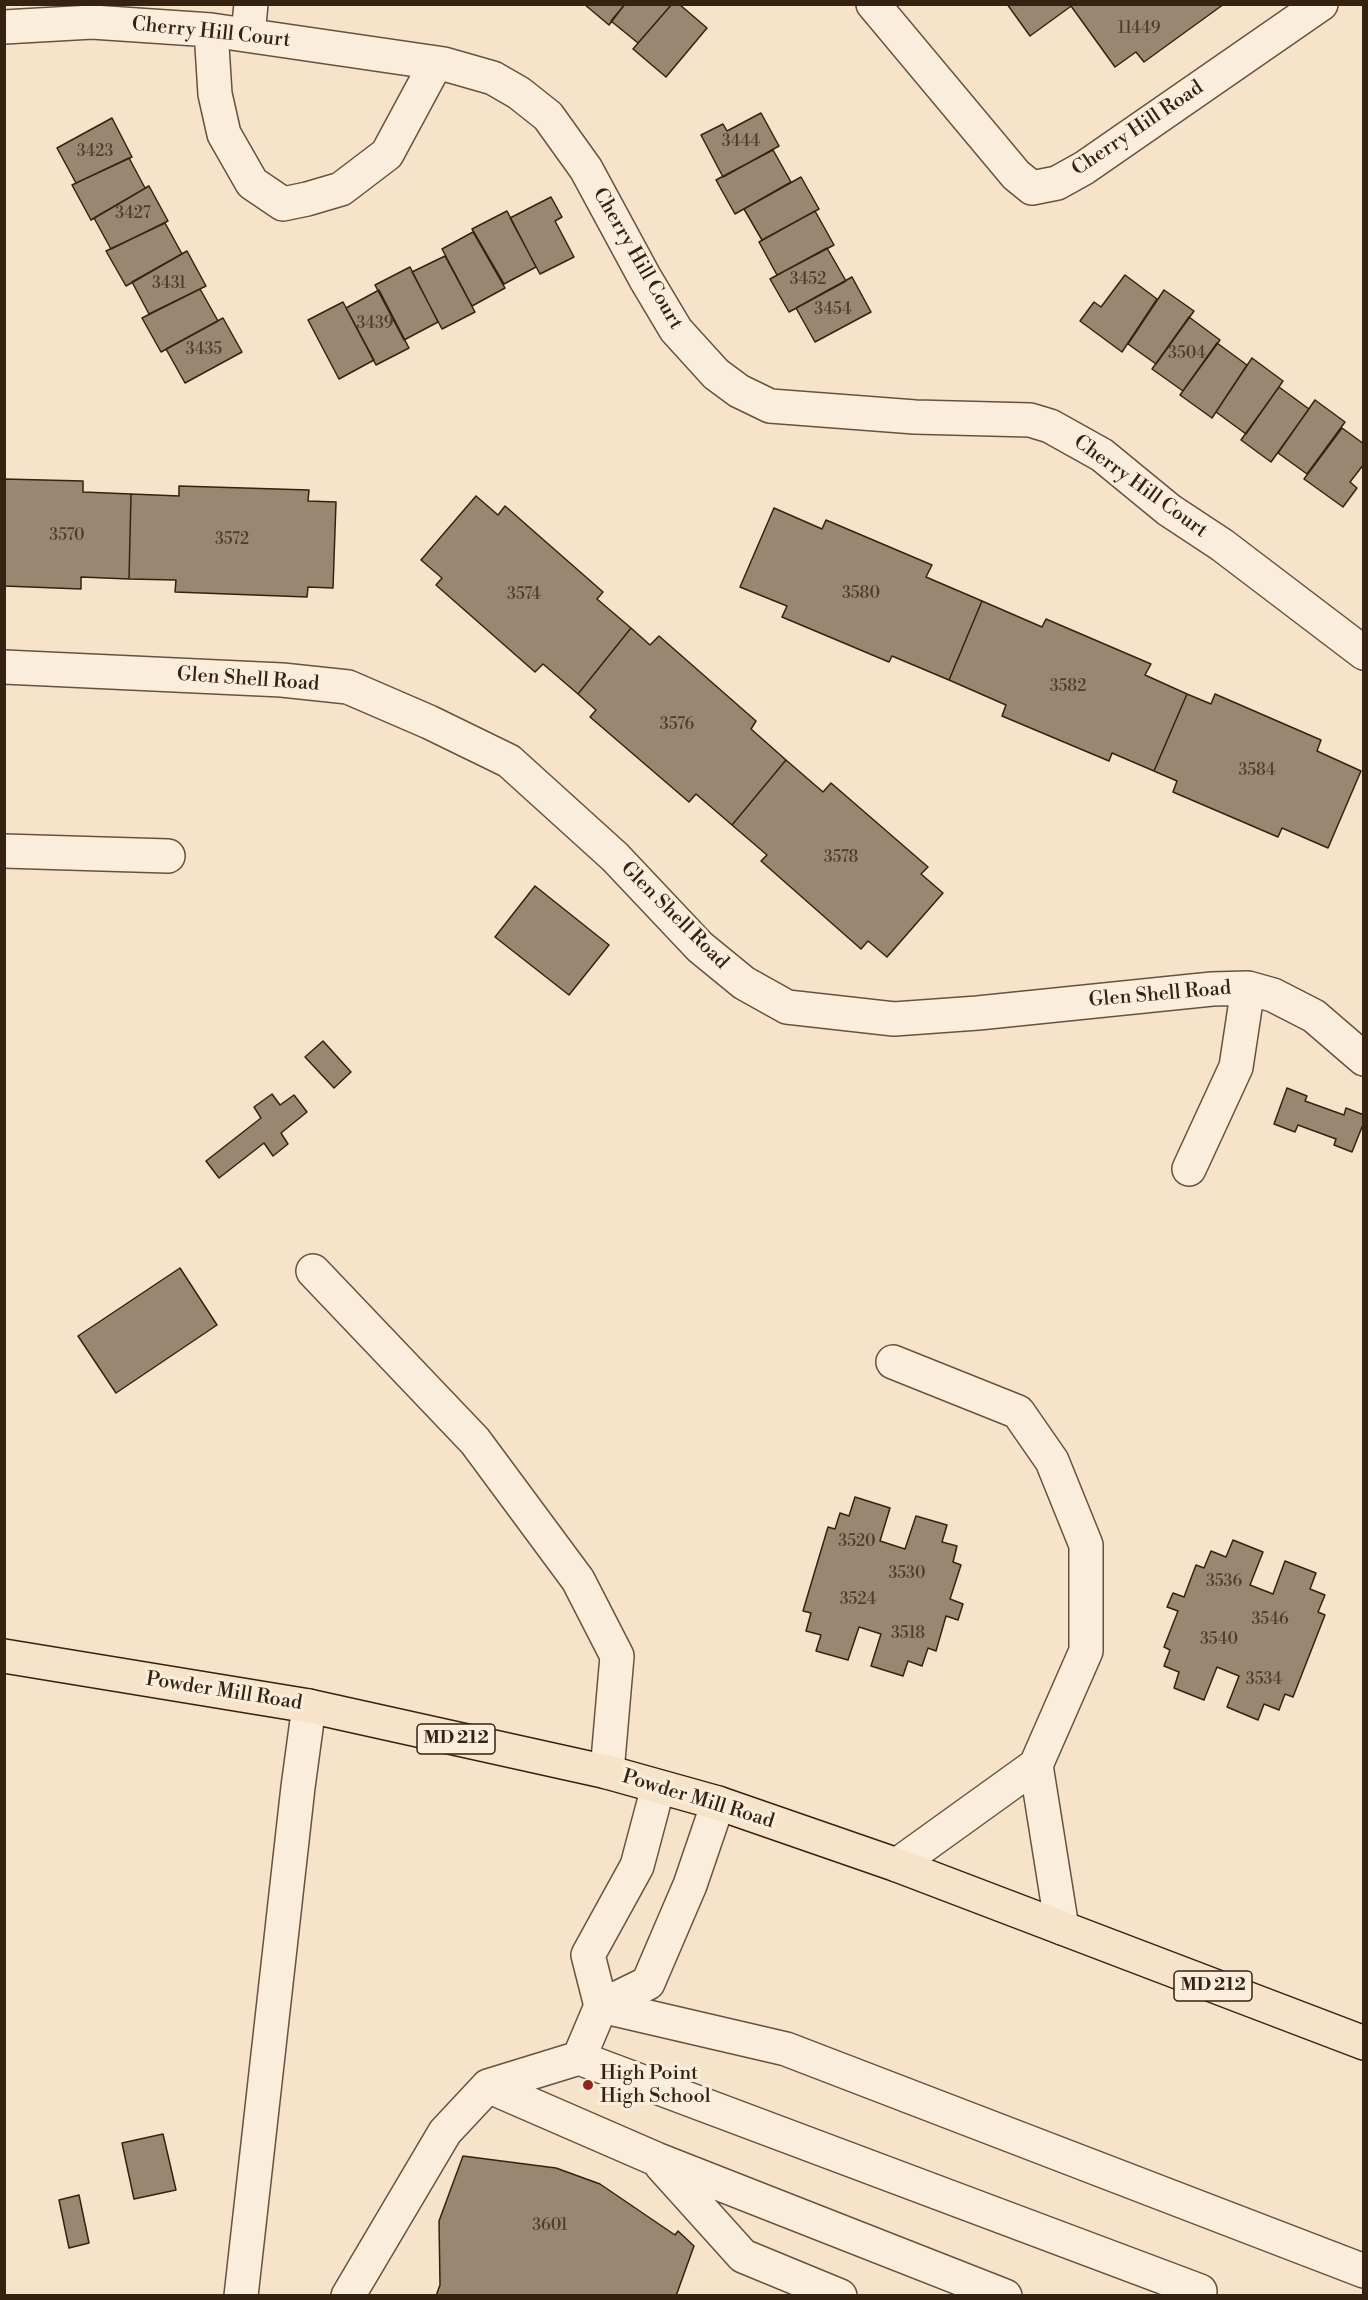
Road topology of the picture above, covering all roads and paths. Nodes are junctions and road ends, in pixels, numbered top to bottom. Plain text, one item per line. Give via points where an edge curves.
1 (873, 4) edge
2 (1321, 4) edge
3 (19, 19) edge
4 (250, 20) edge
5 (211, 30) junction
6 (436, 63) junction
7 (1364, 653) edge
8 (4, 667) edge
9 (4, 851) edge
10 (168, 856) dead end
11 (1248, 988) junction
12 (1364, 1059) edge
13 (1189, 1169) dead end
14 (313, 1271) dead end
15 (893, 1362) dead end
16 (4, 1656) edge
17 (309, 1706) junction
18 (1036, 1765) junction
19 (607, 1772) junction
20 (658, 1787) junction
21 (718, 1803) junction
22 (897, 1865) junction
23 (1062, 1928) junction
24 (601, 2006) junction
25 (1364, 2043) edge
26 (579, 2058) junction
27 (488, 2086) junction
28 (656, 2159) junction
29 (1364, 2271) edge
30 (1193, 2294) edge
31 (241, 2295) edge
32 (348, 2295) edge
33 (840, 2295) edge
34 (1005, 2295) edge

1 - 2 street, Cherry Hill Road via 1016,175 1032,188 1057,183 1084,168
3 - 5 street, Cherry Hill Court
4 - 5 street, Cherry Hill Court
4 - 6 street, Cherry Hill Court
5 - 6 street via 215,94 224,134 252,183 283,204 341,189 387,154
6 - 7 street, Cherry Hill Court via 493,78 548,116 586,169 676,330 716,374 739,391 770,406 915,417 1030,420 1050,426 1102,455 1169,510 1222,545
8 - 11 street, Glen Shell Road via 282,680 348,687 408,713 509,761 615,857 700,947 744,983 787,1007 894,1019
9 - 10 street
11 - 12 street, Glen Shell Road via 1273,995 1314,1016
11 - 13 street via 1236,1067
14 - 19 street via 475,1441 578,1580 617,1656
15 - 18 street via 1018,1412 1052,1461 1086,1545 1086,1651
16 - 17 main road, Powder Mill Road / MD 212
17 - 19 main road, Powder Mill Road / MD 212
17 - 31 street
18 - 22 street
18 - 23 street
19 - 20 main road, Powder Mill Road / MD 212
20 - 21 main road, Powder Mill Road / MD 212
20 - 24 street via 637,1866 588,1955
21 - 22 main road, Powder Mill Road / MD 212
21 - 24 street via 690,1885 648,1983
22 - 23 main road, Powder Mill Road / MD 212
23 - 25 main road, Powder Mill Road / MD 212
24 - 26 street
24 - 29 street via 786,2049
26 - 27 street
26 - 30 street
27 - 28 street
27 - 32 street via 445,2132
28 - 33 street via 743,2256
28 - 34 street

